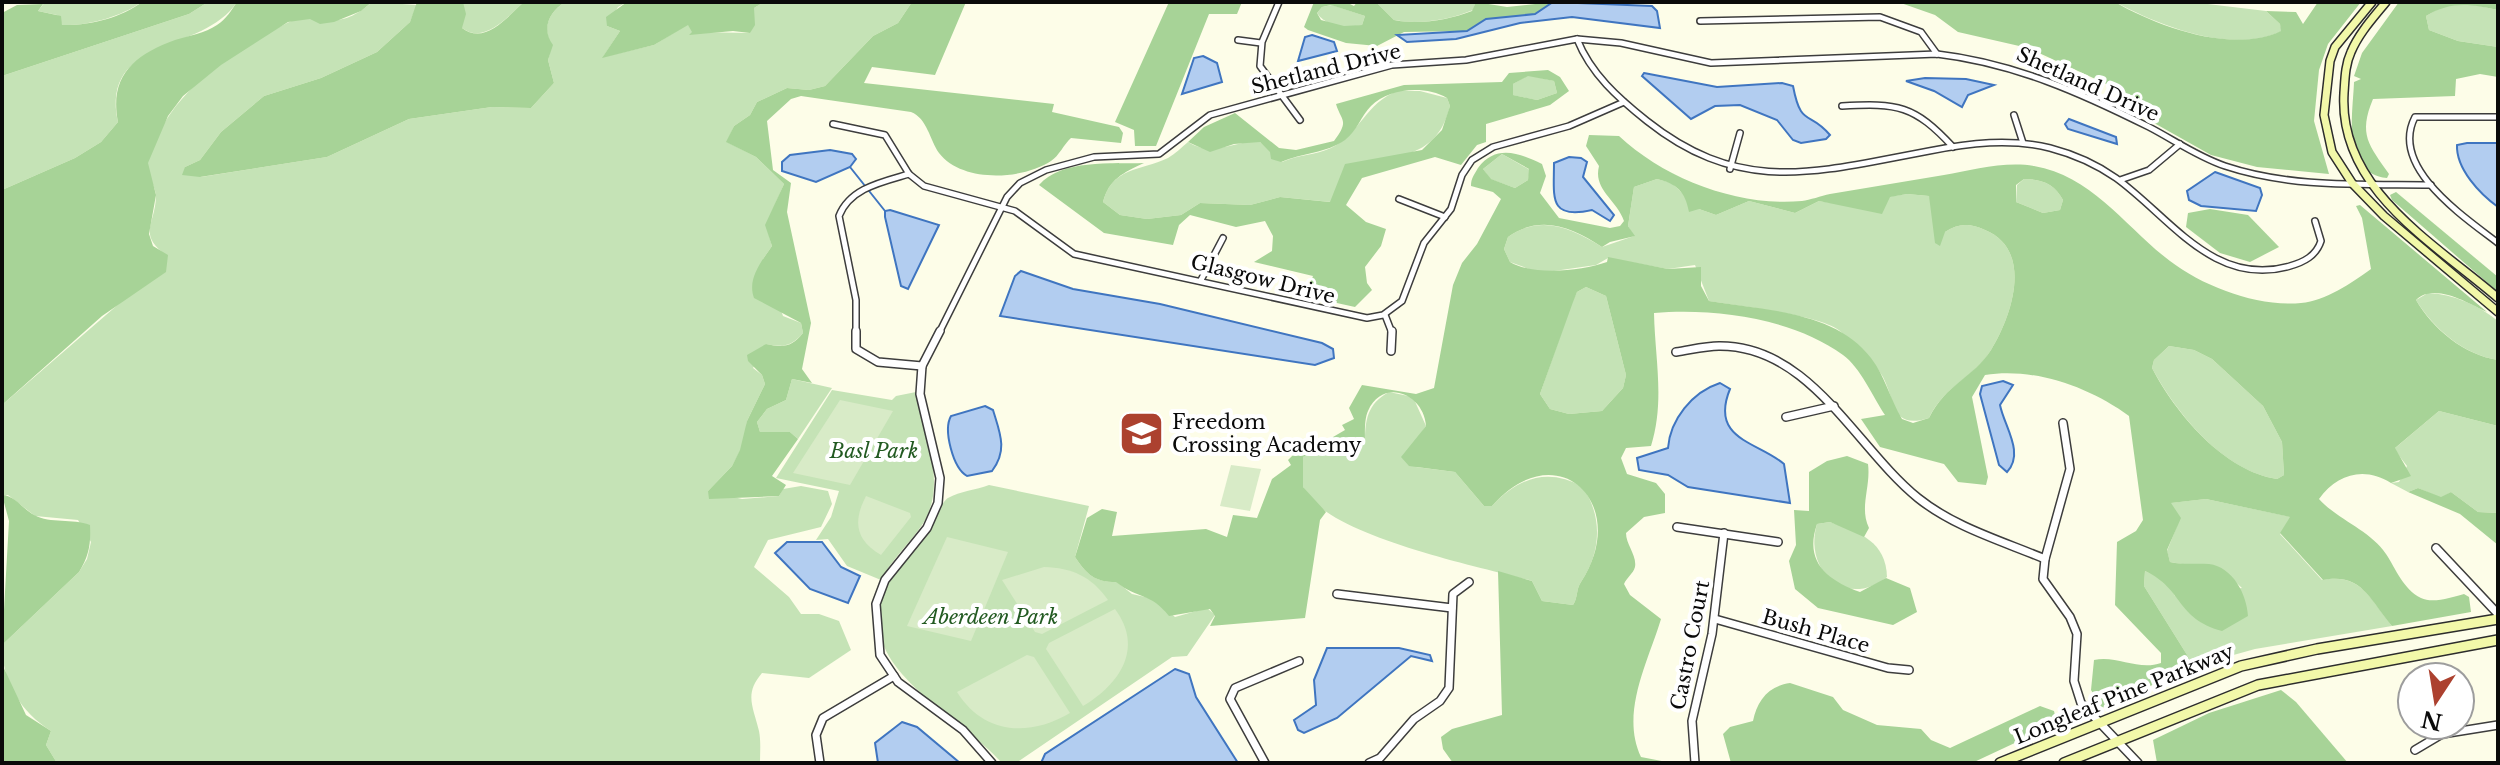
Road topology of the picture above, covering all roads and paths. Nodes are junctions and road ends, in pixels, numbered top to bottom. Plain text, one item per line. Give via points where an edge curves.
1 (1279, 2) edge
2 (2372, 2) edge
3 (2386, 2) edge
4 (1700, 21) dead end
5 (1577, 39) junction
6 (1238, 40) dead end
7 (1261, 43) junction
8 (1937, 54) junction
9 (1279, 95) junction
10 (1624, 102) junction
11 (1842, 106) dead end
12 (2014, 115) dead end
13 (2498, 117) edge
14 (1300, 120) dead end
15 (833, 124) dead end
16 (1740, 133) dead end
17 (2023, 143) junction
18 (2180, 144) junction
19 (1953, 147) junction
20 (1730, 169) junction
21 (909, 174) junction
22 (2120, 180) junction
23 (2352, 183) junction
24 (2367, 183) junction
25 (2431, 185) junction
26 (1399, 199) dead end
27 (1002, 206) junction
28 (1445, 217) junction
29 (2315, 221) dead end
30 (1223, 238) dead end
31 (2498, 243) edge
32 (1201, 280) junction
33 (2498, 298) edge
34 (2498, 312) edge
35 (1385, 315) junction
36 (1391, 351) dead end
37 (1676, 352) dead end
38 (922, 366) junction
39 (1834, 406) junction
40 (1786, 417) dead end
41 (2063, 423) dead end
42 (1677, 527) dead end
43 (1724, 533) junction
44 (1778, 542) dead end
45 (2436, 548) dead end
46 (2045, 559) junction
47 (1469, 582) dead end
48 (1337, 594) dead end
49 (1452, 608) junction
50 (2498, 616) edge
51 (1715, 619) junction
52 (2498, 640) edge
53 (1299, 661) dead end
54 (1909, 670) dead end
55 (894, 676) junction
56 (2098, 721) junction
57 (2498, 725) edge
58 (2117, 740) junction
59 (2415, 750) dead end
60 (820, 763) edge
61 (992, 763) edge
62 (1265, 763) edge
63 (1369, 763) edge
64 (1695, 763) edge
65 (2000, 763) edge
66 (2064, 763) edge
67 (2138, 763) edge

1 - 7 street
2 - 23 main road via 2335,47 2326,91 2329,142
3 - 24 main road via 2353,45 2345,74 2343,133
4 - 8 street via 1880,17 1921,32
5 - 8 street, Shetland Drive via 1711,63
5 - 9 street, Shetland Drive via 1466,60 1392,65
5 - 10 street via 1585,61
6 - 7 street
7 - 9 street via 1259,71
8 - 18 street, Shetland Drive via 2019,69
9 - 14 street
9 - 27 street, Shetland Drive via 1210,115 1159,154 1094,157 1046,170 1020,183
10 - 20 street via 1679,149
10 - 28 street via 1567,127 1482,152 1462,173
11 - 19 street via 1890,103 1912,108
12 - 17 street
13 - 25 street via 2415,117 2406,137
15 - 21 street, Glasgow Drive via 885,135
16 - 20 street
17 - 19 street
17 - 22 street via 2078,157
18 - 22 street via 2149,170
18 - 23 street, Shetland Drive via 2222,165 2270,179
19 - 20 street via 1782,174
21 - 27 street, Glasgow Drive via 941,193
21 - 38 street via 855,192 843,201 836,218 856,299 856,349 882,363
22 - 29 street via 2201,250 2238,269 2266,273 2309,260 2321,241
23 - 24 street, Shetland Drive
23 - 34 main road
24 - 25 street, Shetland Drive
24 - 33 main road
25 - 31 street
26 - 28 street
27 - 32 street, Glasgow Drive via 1074,254
27 - 38 street, Shetland Drive
28 - 35 street via 1423,246 1402,304
30 - 32 street
32 - 35 street, Glasgow Drive via 1353,317
35 - 36 street via 1392,331
37 - 39 street via 1693,347 1761,352 1798,371
38 - 55 street, Shetland Drive via 920,394 940,478 938,503 927,528 885,580 876,604 880,655
39 - 40 street
39 - 46 street via 1918,498
41 - 46 street via 2070,469
42 - 43 street
43 - 44 street
43 - 51 street, Castro Court
45 - 50 street
46 - 56 street via 2043,579 2076,628 2074,688
47 - 49 street via 1453,594
48 - 49 street
49 - 63 street via 1449,688
50 - 56 main road, Longleaf Pine Parkway via 2275,656 2213,674
51 - 54 street, Bush Place
51 - 64 street, Castro Court via 1692,721
52 - 58 main road, Longleaf Pine Parkway via 2291,676 2231,693
53 - 62 street via 1235,688 1230,699
55 - 60 street via 823,718 816,735
55 - 61 street, Shetland Drive via 963,730
56 - 58 street
56 - 65 main road, Longleaf Pine Parkway
57 - 59 street via 2436,736
58 - 66 main road, Longleaf Pine Parkway
58 - 67 street

